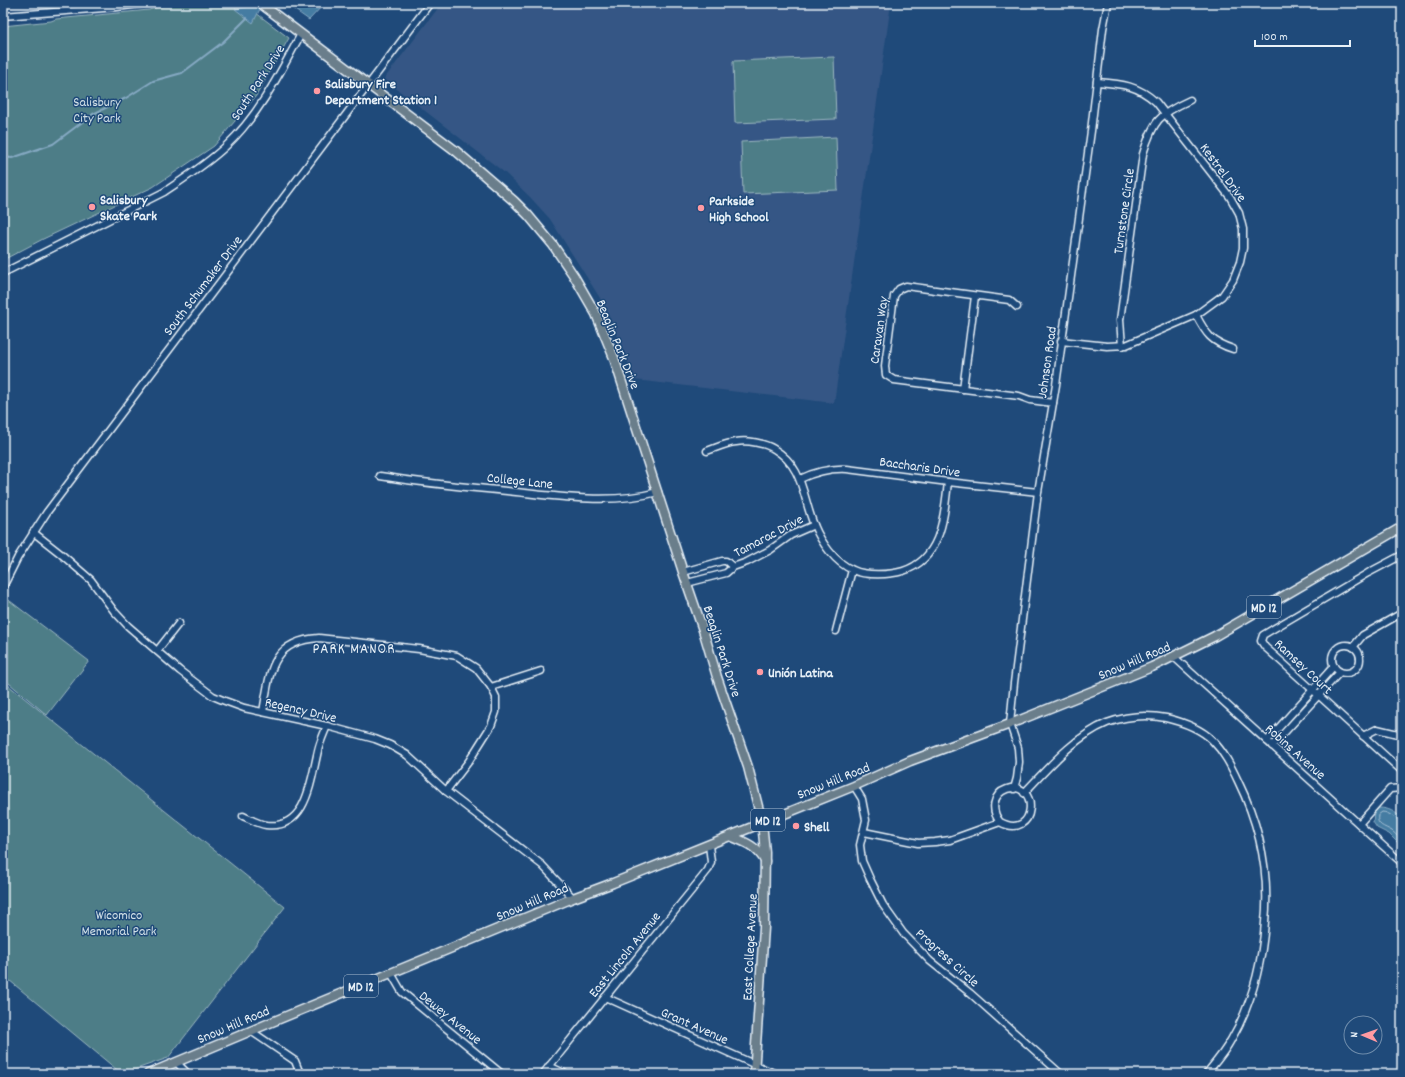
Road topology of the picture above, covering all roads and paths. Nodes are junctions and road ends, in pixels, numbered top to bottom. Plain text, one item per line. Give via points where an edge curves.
1 (147, 3) edge
2 (430, 3) edge
3 (1108, 3) edge
4 (263, 5) edge
5 (3, 16) edge
6 (301, 34) junction
7 (1097, 82) junction
8 (368, 85) junction
9 (1190, 100) dead end
10 (1165, 113) junction
11 (3, 273) edge
12 (975, 296) junction
13 (1017, 307) dead end
14 (1196, 315) junction
15 (1061, 341) junction
16 (1122, 346) junction
17 (1233, 349) dead end
18 (963, 389) junction
19 (1053, 403) junction
20 (707, 451) dead end
21 (380, 476) dead end
22 (800, 479) junction
23 (948, 482) junction
24 (658, 492) junction
25 (1038, 492) junction
26 (814, 525) junction
27 (1402, 527) edge
28 (33, 532) junction
29 (1402, 555) edge
30 (733, 567) junction
31 (852, 570) junction
32 (683, 572) junction
33 (687, 583) junction
34 (3, 587) edge
35 (1402, 613) edge
36 (179, 623) dead end
37 (836, 631) dead end
38 (1353, 647) junction
39 (157, 652) junction
40 (1174, 657) junction
41 (1334, 666) junction
42 (541, 671) dead end
43 (1340, 672) junction
44 (491, 687) junction
45 (1312, 690) junction
46 (1318, 695) junction
47 (263, 712) junction
48 (1010, 724) junction
49 (327, 726) junction
50 (1363, 736) junction
51 (1402, 736) edge
52 (1267, 741) junction
53 (1272, 746) junction
54 (1402, 771) edge
55 (854, 786) junction
56 (1402, 788) edge
57 (1014, 789) junction
58 (446, 790) junction
59 (1024, 793) junction
60 (243, 816) dead end
61 (762, 822) junction
62 (1000, 822) junction
63 (1359, 824) junction
64 (864, 832) junction
65 (730, 836) junction
66 (709, 844) junction
67 (765, 861) junction
68 (1402, 863) edge
69 (573, 898) junction
70 (391, 973) junction
71 (605, 997) junction
72 (250, 1031) junction
73 (176, 1062) junction
74 (755, 1065) junction
75 (549, 1066) junction
76 (148, 1074) edge
77 (188, 1074) edge
78 (298, 1074) edge
79 (502, 1074) edge
80 (543, 1074) edge
81 (566, 1074) edge
82 (754, 1074) edge
83 (776, 1074) edge
84 (1061, 1074) edge
85 (1206, 1074) edge

1 - 5 street via 117,8
2 - 8 street, South Schumaker Drive
3 - 7 street, Johnson Road
4 - 6 main road, Beaglin Park Drive
6 - 8 main road, Beaglin Park Drive
6 - 11 street, South Park Drive via 258,108 237,135 211,159 164,192
7 - 10 street, Kestrel Drive via 1134,86 1148,94
7 - 15 street, Johnson Road
8 - 24 main road, Beaglin Park Drive via 483,173 528,215 556,249 585,293 604,332
8 - 28 street, South Schumaker Drive
9 - 10 street, Turnstone Circle
10 - 14 street, Kestrel Drive via 1230,197 1239,213 1243,229 1243,248 1233,280 1222,296
10 - 16 street, Turnstone Circle via 1155,123 1143,154 1120,320
12 - 13 street, Caravan Way via 1009,300
12 - 18 street
12 - 18 street, Caravan Way via 906,286 899,289 894,296 886,375 894,380
14 - 16 street, Kestrel Drive
14 - 17 street via 1205,332 1221,345
15 - 16 street, Kestrel Drive
15 - 19 street, Johnson Road
18 - 19 street, Caravan Way
19 - 25 street, Johnson Road
20 - 22 street via 737,442 759,443 774,448 783,455
21 - 24 street, College Lane via 453,486 592,499 638,497
22 - 23 street, Baccharis Drive via 834,468
22 - 26 street
23 - 25 street, Baccharis Drive
23 - 31 street via 945,512 938,541 932,551 920,562 903,571 885,574
24 - 32 main road, Beaglin Park Drive
25 - 48 street, Johnson Road
26 - 30 street, Tamarac Drive via 784,538 770,550
26 - 31 street via 826,547
27 - 40 main road, Snow Hill Road / MD 12 via 1215,636
28 - 34 street, South Schumaker Drive
28 - 39 street, Regency Drive via 91,580 114,611
29 - 45 street, Ramsey Court via 1263,635 1261,641 1265,647
30 - 32 street, Tamarac Drive via 726,560
30 - 33 street, Tamarac Drive via 726,573
31 - 37 street
32 - 33 main road, Beaglin Park Drive
33 - 61 main road, Beaglin Park Drive via 748,767
35 - 38 street via 1363,635
36 - 39 street
38 - 41 street via 1343,646 1335,651 1332,661
38 - 43 street via 1360,656 1359,666 1353,672
39 - 47 street, Regency Drive via 213,696
40 - 48 main road, Snow Hill Road / MD 12
40 - 52 street, Robins Avenue
41 - 43 street
41 - 45 street
42 - 44 street
43 - 46 street
44 - 47 street via 476,668 457,656 419,649 305,638 292,644 277,657 269,675
44 - 58 street via 496,697 496,712 491,726
45 - 46 street, Ramsey Court
45 - 52 street
46 - 50 street, Ramsey Court
46 - 53 street
47 - 49 street, Regency Drive
48 - 55 main road, Snow Hill Road / MD 12
48 - 57 street via 1019,755
49 - 58 street, Regency Drive via 390,745 407,756
49 - 60 street via 319,746 307,796 296,815 281,824 265,825
50 - 51 street via 1377,729
50 - 54 street, Ramsey Court
52 - 53 street, Robins Avenue
53 - 63 street, Robins Avenue
55 - 61 main road, Snow Hill Road / MD 12
55 - 64 street, Progress Circle via 865,808
56 - 63 street via 1390,789
57 - 59 street
57 - 62 street via 1002,792 995,801 994,812
58 - 69 street, Regency Drive via 542,865
59 - 62 street via 1031,807 1027,818 1017,825
59 - 85 street via 1078,741 1119,719 1156,716 1185,723 1211,739 1222,752 1244,793 1260,842 1266,905 1262,952 1247,1006 1231,1040
61 - 65 main road, Snow Hill Road / MD 12
61 - 67 main road, East College Avenue
62 - 64 street via 950,840 935,842 918,843
63 - 68 street, Robins Avenue
64 - 84 street, Progress Circle via 860,849 862,860 883,905 903,933 930,961
65 - 66 main road, Snow Hill Road / MD 12
65 - 67 main road via 751,845 762,854
66 - 69 main road, Snow Hill Road / MD 12
66 - 71 street, East Lincoln Avenue via 711,862 708,870
67 - 74 main road, East College Avenue via 764,928
69 - 70 main road, Snow Hill Road / MD 12
70 - 72 main road, Snow Hill Road / MD 12
70 - 79 street, Dewey Avenue via 402,992
71 - 74 street, Grant Avenue
71 - 75 street, East Lincoln Avenue
72 - 73 main road, Snow Hill Road / MD 12
72 - 78 street via 294,1061
73 - 76 main road, Snow Hill Road / MD 12
73 - 77 street
74 - 82 main road, East College Avenue
74 - 83 street, Grant Avenue
75 - 80 street, East Lincoln Avenue
75 - 81 street

